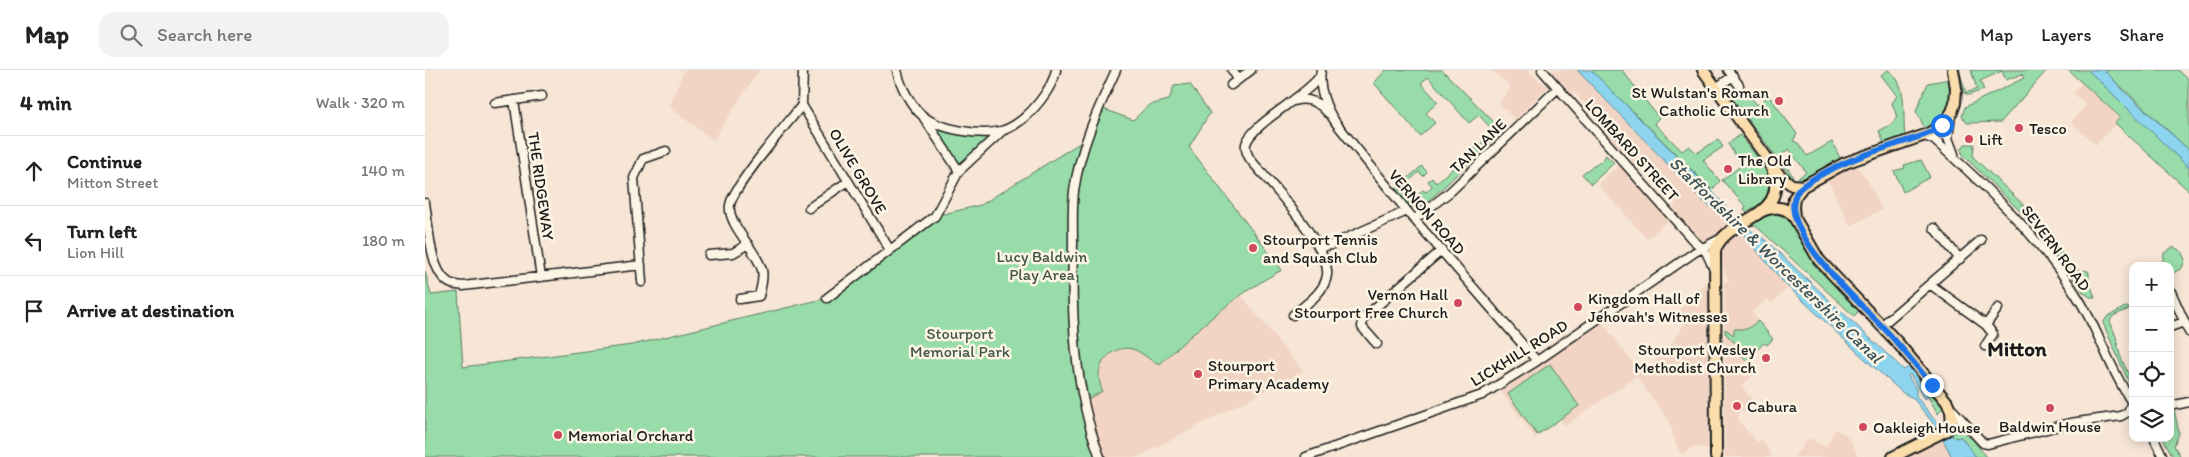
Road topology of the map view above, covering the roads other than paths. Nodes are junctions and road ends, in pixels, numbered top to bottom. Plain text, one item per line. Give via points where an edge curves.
1 (803, 70) edge
2 (897, 70) edge
3 (1056, 70) edge
4 (1116, 70) edge
5 (1232, 70) edge
6 (1251, 70) edge
7 (1542, 70) edge
8 (1703, 70) edge
9 (1953, 70) edge
10 (1321, 73) edge
11 (1730, 73) edge
12 (1238, 79) junction
13 (1231, 85) dead end
14 (1739, 85) dead end
15 (1558, 88) junction
16 (1716, 88) junction
17 (542, 96) dead end
18 (514, 100) junction
19 (495, 103) dead end
20 (1289, 103) junction
21 (803, 105) junction
22 (1952, 112) junction
23 (1331, 116) junction
24 (924, 117) junction
25 (1002, 131) junction
26 (1925, 136) junction
27 (666, 151) dead end
28 (1959, 162) junction
29 (1770, 163) junction
30 (959, 171) junction
31 (847, 182) junction
32 (1803, 186) junction
33 (425, 203) edge
34 (809, 208) dead end
35 (1407, 211) junction
36 (1761, 211) junction
37 (1795, 218) junction
38 (1415, 220) junction
39 (1934, 228) dead end
40 (1730, 233) junction
41 (1981, 240) dead end
42 (747, 244) junction
43 (1319, 248) junction
44 (1701, 248) junction
45 (890, 250) junction
46 (1442, 250) junction
47 (709, 255) dead end
48 (1960, 259) junction
49 (641, 265) junction
50 (1715, 271) junction
51 (541, 276) junction
52 (642, 282) dead end
53 (1931, 285) junction
54 (827, 298) dead end
55 (740, 299) dead end
56 (2174, 299) edge
57 (1998, 308) dead end
58 (1293, 315) dead end
59 (2184, 322) junction
60 (1985, 325) junction
61 (1881, 326) junction
62 (2174, 326) edge
63 (2189, 332) edge
64 (1377, 344) dead end
65 (1985, 346) dead end
66 (1537, 360) junction
67 (2129, 397) edge
68 (2189, 402) edge
69 (2174, 405) edge
70 (1950, 408) junction
71 (2129, 410) edge
72 (1943, 433) junction
73 (1974, 435) junction
74 (2156, 442) edge
75 (1100, 457) edge
76 (1308, 457) edge
77 (1716, 457) edge
78 (1893, 457) edge
79 (2163, 457) edge

1 - 21 street, OLIVE GROVE
2 - 24 street via 904,90
3 - 25 street via 1044,96 1029,114
4 - 75 street via 1086,139 1074,192 1072,276 1077,372 1089,426
5 - 12 street
6 - 12 street
7 - 15 street, LOMBARD STREET
8 - 16 main road
9 - 22 main road via 1957,93
10 - 20 street via 1312,85
10 - 23 street, VERNON ROAD
11 - 14 street
11 - 16 street
12 - 13 street
15 - 38 street, TAN LANE via 1456,186
15 - 44 street, LOMBARD STREET
16 - 29 main road
17 - 18 street
18 - 19 street
18 - 51 street, THE RIDGEWAY
20 - 23 street via 1311,101
20 - 43 street via 1252,135 1246,152
21 - 31 street, OLIVE GROVE
21 - 42 street via 748,175 730,205
22 - 26 main road via 1942,125
22 - 28 street via 1949,143
23 - 35 street, VERNON ROAD
24 - 25 street via 971,134
24 - 30 street
25 - 30 street
26 - 28 street, SEVERN ROAD
26 - 32 main road via 1853,160
27 - 49 street via 643,159 634,178
28 - 67 street, SEVERN ROAD via 2020,221 2053,263 2083,307
29 - 32 main road via 1788,183
29 - 36 main road via 1776,186 1771,200
30 - 45 street via 935,216
31 - 34 street
31 - 45 street, OLIVE GROVE
32 - 37 main road via 1794,198
33 - 51 street via 436,268 447,282 463,286
35 - 38 street, VERNON ROAD
35 - 43 street
36 - 37 main road via 1783,208
36 - 40 main road
37 - 61 main road via 1826,268
38 - 46 street, VERNON ROAD
39 - 48 street
40 - 44 street, LICKHILL ROAD
40 - 50 main road via 1715,250
41 - 48 street
42 - 47 street via 733,252
42 - 55 street via 763,273 759,296
43 - 58 street via 1326,261 1328,274 1325,282 1319,292
44 - 50 street, LOMBARD STREET via 1709,256
44 - 66 street, LICKHILL ROAD
45 - 54 street
46 - 64 street via 1362,319 1362,328
46 - 66 street, VERNON ROAD
48 - 53 street
49 - 51 street
49 - 52 street
50 - 77 main road
53 - 60 street
53 - 61 street
56 - 59 street
57 - 60 street
59 - 62 street
59 - 63 street
60 - 65 street via 1993,334
61 - 70 main road
66 - 76 street, LICKHILL ROAD via 1467,402
68 - 69 street
70 - 72 main road via 1953,421
70 - 73 street
71 - 73 street via 2121,416 2070,422 1993,443 1983,443
72 - 73 street via 1960,426
72 - 78 main road
74 - 79 street

